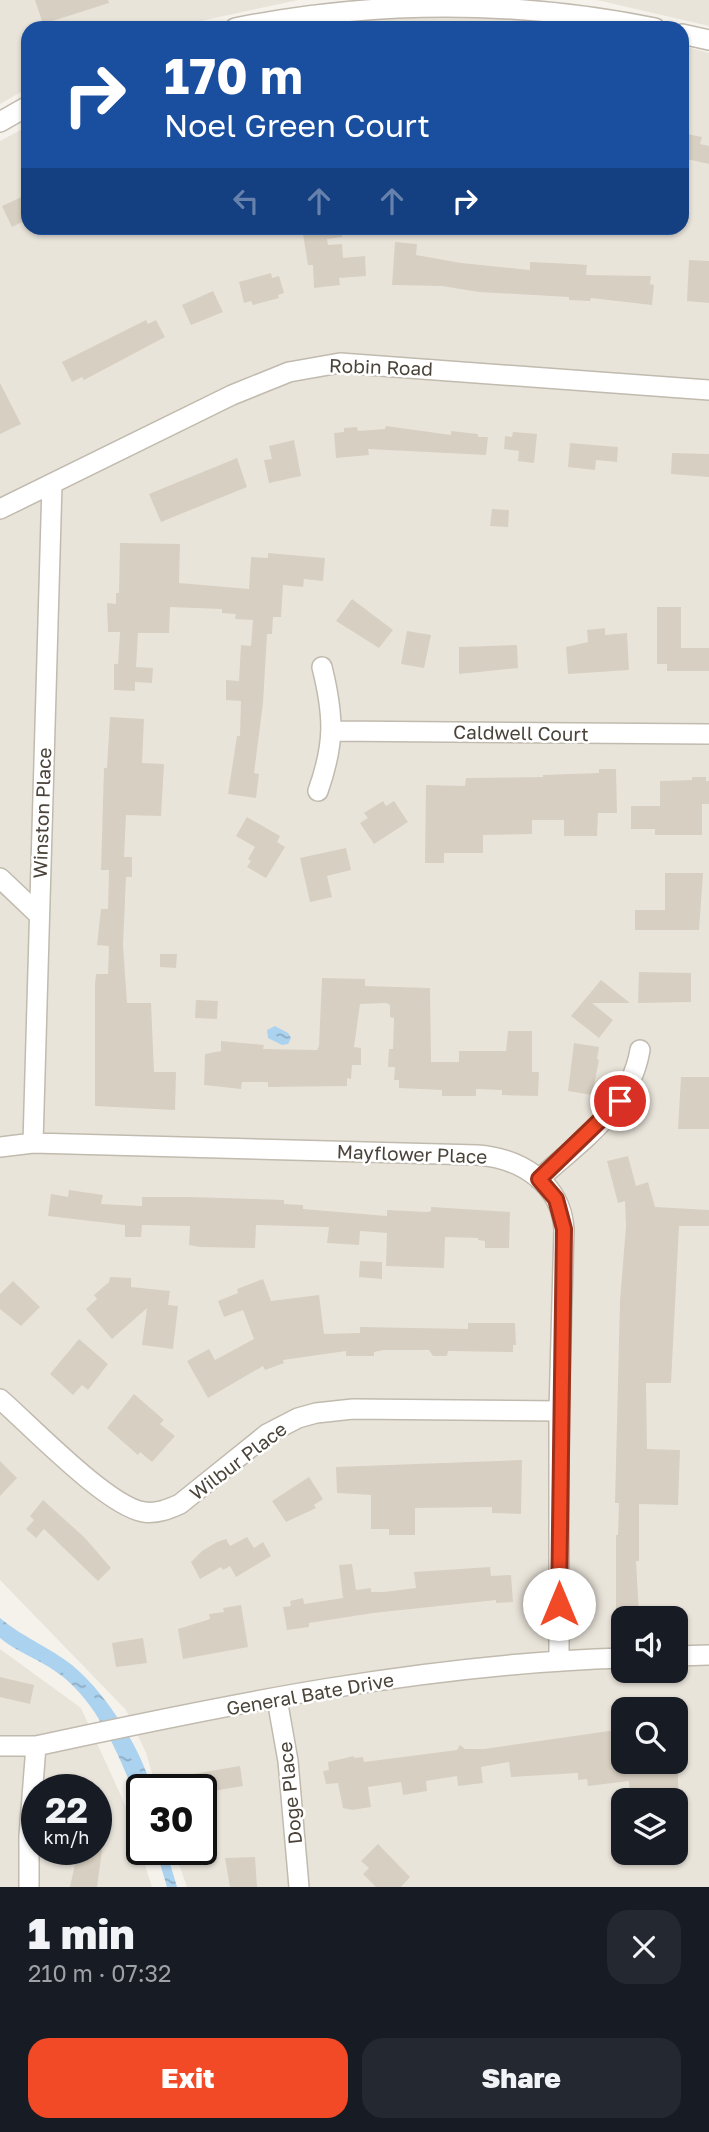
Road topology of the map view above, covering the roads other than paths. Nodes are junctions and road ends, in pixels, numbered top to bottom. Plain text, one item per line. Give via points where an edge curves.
1 (273, 21) edge
2 (615, 21) edge
3 (689, 36) edge
4 (709, 40) edge
5 (21, 110) edge
6 (0, 122) edge
7 (709, 390) edge
8 (52, 484) junction
9 (0, 509) edge
10 (322, 667) dead end
11 (332, 731) junction
12 (709, 734) edge
13 (318, 790) dead end
14 (0, 878) edge
15 (39, 915) junction
16 (640, 1050) dead end
17 (33, 1143) junction
18 (0, 1147) edge
19 (539, 1179) junction
20 (0, 1399) edge
21 (559, 1411) junction
22 (709, 1655) edge
23 (688, 1656) edge
24 (611, 1658) edge
25 (559, 1660) junction
26 (277, 1699) junction
27 (0, 1746) edge
28 (36, 1746) junction
29 (29, 1887) edge
30 (299, 1887) edge

1 - 2 street via 322,12 435,3 546,9
3 - 4 street
5 - 6 street
7 - 8 street, Robin Road via 401,365 327,364 245,389
8 - 9 street, Robin Road
8 - 15 street, Winston Place
10 - 11 street
11 - 12 street, Caldwell Court
11 - 13 street
14 - 15 street
15 - 17 street, Winston Place
16 - 19 street via 632,1081 613,1111
17 - 18 street, Mayflower Place
17 - 19 street, Mayflower Place via 477,1155 514,1162
19 - 21 street, Mayflower Place via 552,1192 564,1221
20 - 21 street, Wilbur Place via 107,1494 144,1512 180,1504 267,1434 316,1413 354,1409
21 - 25 street, Mayflower Place
22 - 23 street
24 - 25 street, General Bate Drive
25 - 26 street, General Bate Drive via 402,1678
26 - 28 street, General Bate Drive
26 - 30 street, Doge Place via 288,1761
27 - 28 street, General Bate Drive
28 - 29 street

